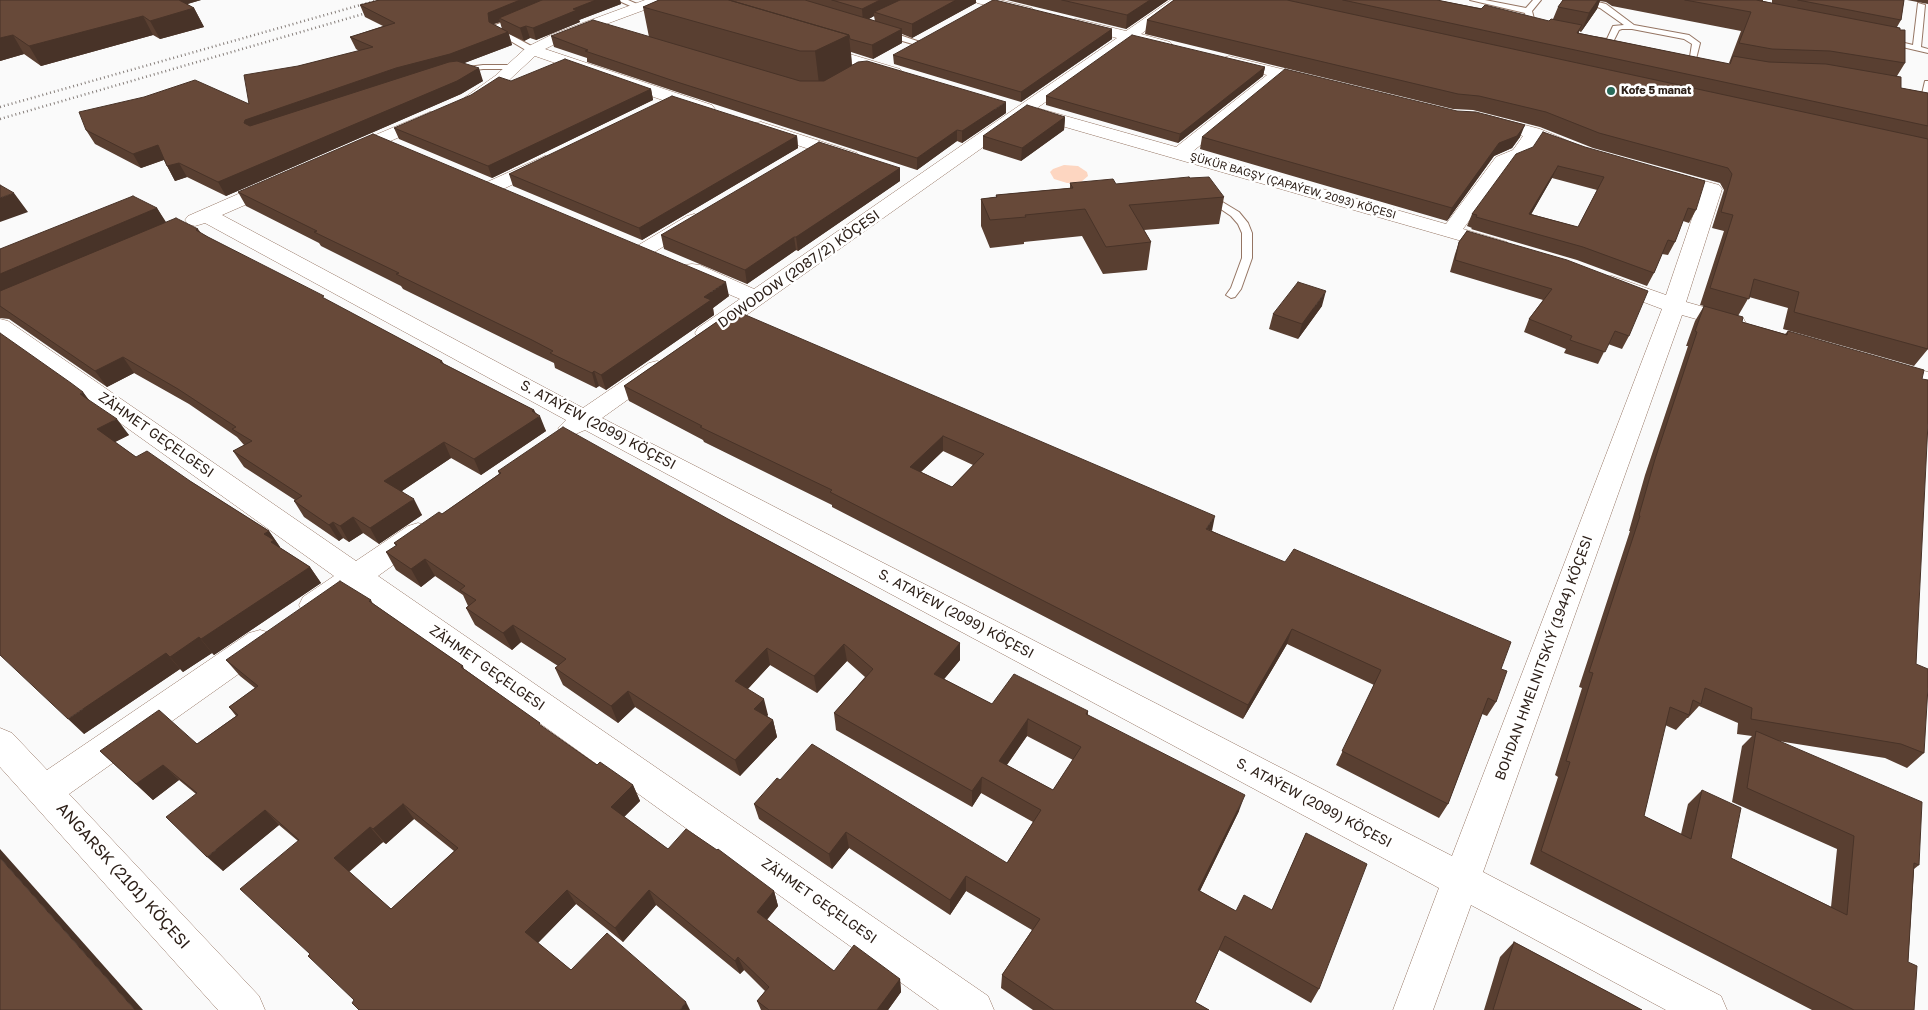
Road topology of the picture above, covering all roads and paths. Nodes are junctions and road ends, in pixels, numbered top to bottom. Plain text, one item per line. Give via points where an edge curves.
1 (621, 0) edge
2 (1180, 0) edge
3 (1474, 0) edge
4 (1537, 0) edge
5 (1582, 0) edge
6 (657, 4) edge
7 (983, 4) edge
8 (1921, 5) dead end
9 (1528, 11) junction
10 (530, 15) edge
11 (1046, 16) edge
12 (1064, 20) edge
13 (1521, 23) edge
14 (1632, 27) junction
15 (873, 29) edge
16 (935, 34) edge
17 (1128, 36) junction
18 (1583, 37) edge
19 (1879, 40) edge
20 (919, 43) junction
21 (798, 44) edge
22 (1917, 48) junction
23 (532, 50) junction
24 (1185, 50) edge
25 (1928, 51) edge
26 (1213, 57) edge
27 (1713, 65) edge
28 (513, 67) junction
29 (865, 68) junction
30 (452, 71) edge
31 (1279, 73) junction
32 (911, 77) edge
33 (1928, 83) edge
34 (1337, 87) edge
35 (1924, 96) edge
36 (673, 99) junction
37 (460, 104) edge
38 (1013, 107) junction
39 (655, 108) edge
40 (442, 112) edge
41 (718, 114) edge
42 (1473, 117) edge
43 (745, 122) edge
44 (1534, 133) junction
45 (379, 139) junction
46 (818, 146) junction
47 (406, 150) edge
48 (1180, 153) junction
49 (1586, 154) edge
50 (557, 156) edge
51 (334, 159) edge
52 (793, 161) edge
53 (871, 163) edge
54 (1656, 174) edge
55 (297, 175) edge
56 (1193, 190) edge
57 (520, 197) edge
58 (710, 210) edge
59 (206, 215) junction
60 (179, 227) edge
61 (1451, 232) junction
62 (1515, 250) edge
63 (1597, 276) edge
64 (1231, 295) dead end
65 (757, 298) junction
66 (1674, 306) junction
67 (0, 326) edge
68 (1749, 328) edge
69 (1872, 364) edge
70 (1928, 380) edge
71 (584, 419) junction
72 (552, 441) edge
73 (438, 519) edge
74 (356, 575) junction
75 (299, 615) edge
76 (274, 632) edge
77 (0, 743) edge
78 (46, 791) junction
79 (1462, 880) junction
80 (245, 1010) edge
81 (974, 1010) edge
82 (1414, 1010) edge
83 (1707, 1010) edge

1 - 6 lane
2 - 17 street, DOWODOW (2087/2) KÖÇESI
3 - 9 lane
4 - 9 lane
5 - 14 lane via 1603,6
6 - 23 street
7 - 11 street
8 - 22 lane
9 - 13 lane via 1531,25
10 - 23 lane via 496,30
12 - 17 street
14 - 18 lane via 1616,28 1609,42
14 - 27 lane via 1693,40 1696,43 1692,61
15 - 20 lane
16 - 20 street
17 - 24 street
17 - 38 street, DOWODOW (2087/2) KÖÇESI
19 - 22 lane
20 - 29 street
21 - 29 street
22 - 25 lane
23 - 28 street
23 - 36 street
26 - 31 street
28 - 30 lane
28 - 37 street via 484,91
29 - 32 street
31 - 34 street
31 - 48 street
33 - 35 lane
36 - 39 street
36 - 41 street
38 - 48 street, ŞÜKÜR BAGŞY (ÇAPAÝEW, 2093) KÖÇESI
38 - 65 street, DOWODOW (2087/2) KÖÇESI
40 - 45 street
42 - 44 street
43 - 46 street
44 - 49 street
44 - 61 street via 1520,154 1503,161
45 - 47 street
45 - 51 street
46 - 52 street
46 - 53 street
48 - 61 street, ŞÜKÜR BAGŞY (ÇAPAÝEW, 2093) KÖÇESI
50 - 57 street via 485,183
54 - 66 street, BOHDAN HMELNITSKIÝ (1944) KÖÇESI via 1712,189
55 - 59 street
56 - 64 lane via 1209,196 1235,214 1247,234 1247,258
58 - 65 street via 652,254
59 - 60 street
59 - 71 street, S. ATAÝEW (2099) KÖÇESI
61 - 62 street, ŞÜKÜR BAGŞY (ÇAPAÝEW, 2093) KÖÇESI
63 - 66 street
65 - 71 street, DOWODOW (2087/2) KÖÇESI
66 - 68 street
66 - 79 street, BOHDAN HMELNITSKIÝ (1944) KÖÇESI
67 - 74 street, ZÄHMET GEÇELGESI
69 - 70 street
71 - 72 street, DOWODOW (2087/2) KÖÇESI
71 - 79 street, S. ATAÝEW (2099) KÖÇESI
73 - 74 street
74 - 75 street
74 - 81 street, ZÄHMET GEÇELGESI
76 - 78 street
77 - 78 street, ANGARSK (2101) KÖÇESI
78 - 80 street, ANGARSK (2101) KÖÇESI
79 - 82 street, BOHDAN HMELNITSKIÝ (1944) KÖÇESI
79 - 83 street, S. ATAÝEW (2099) KÖÇESI

